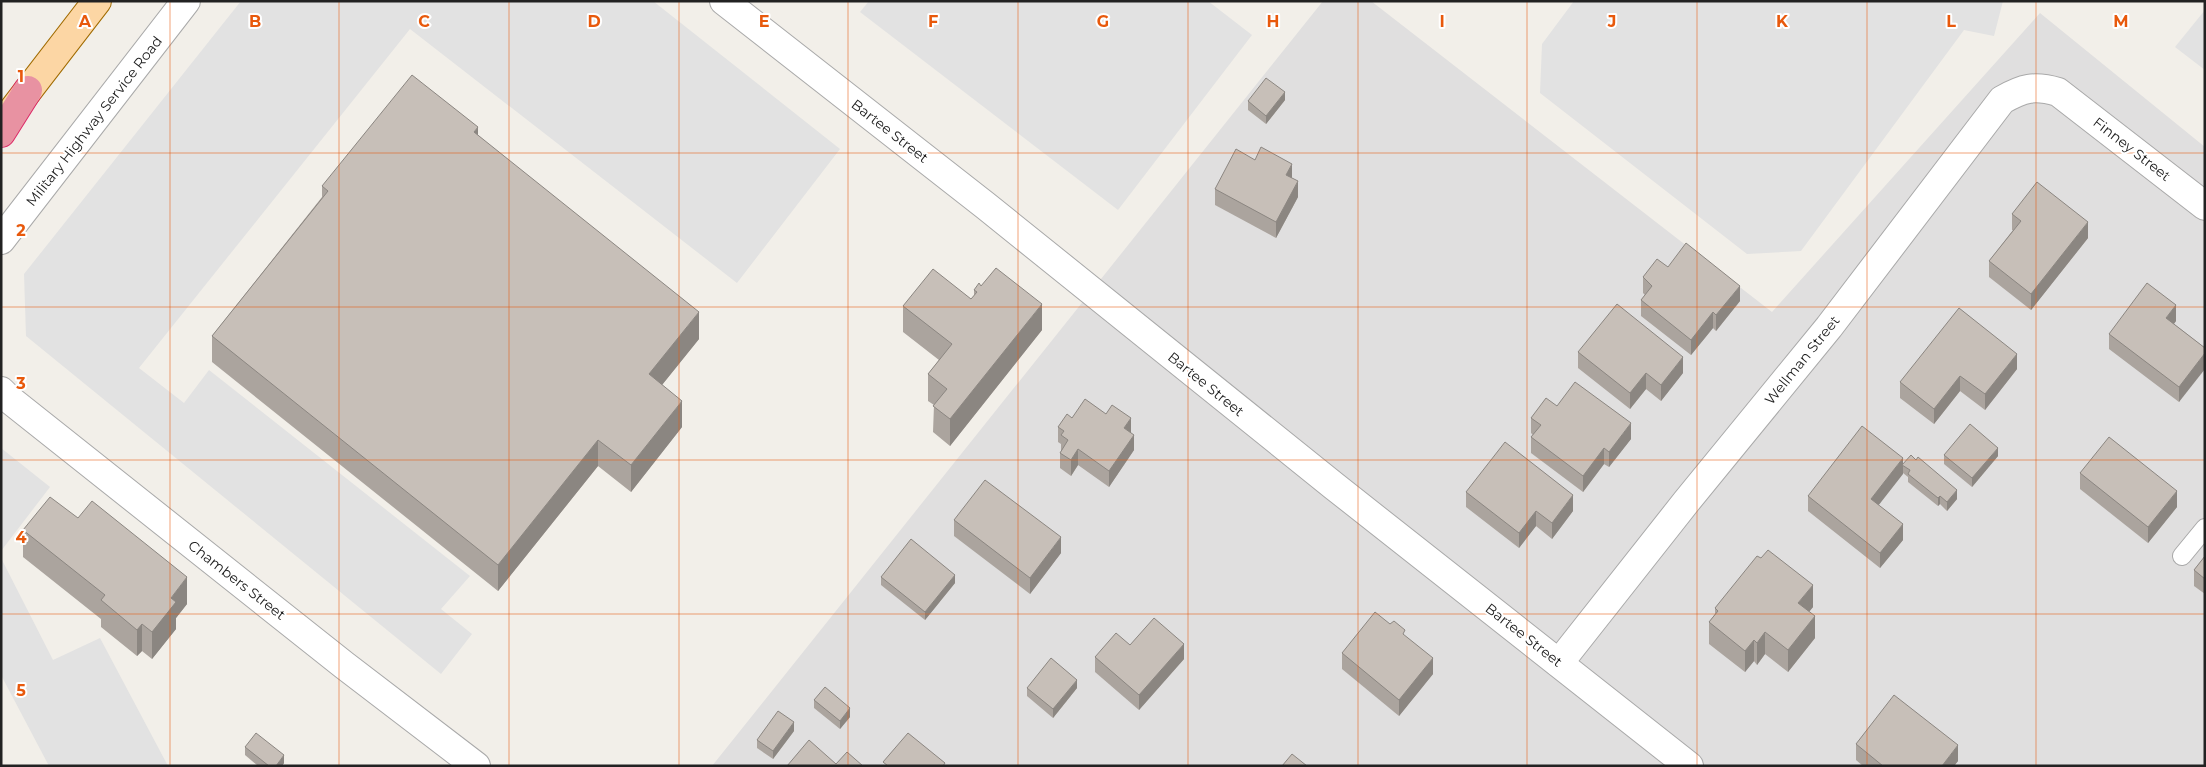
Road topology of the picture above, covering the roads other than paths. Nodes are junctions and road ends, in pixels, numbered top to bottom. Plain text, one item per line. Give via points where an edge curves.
1 (97, 1) edge
2 (186, 1) edge
3 (724, 1) edge
4 (28, 90) junction
5 (2058, 92) joint
6 (1, 125) edge
7 (1, 133) edge
8 (2205, 206) edge
9 (1, 240) edge
10 (1, 391) edge
11 (2205, 528) edge
12 (2182, 556) dead end
13 (1559, 663) junction
14 (476, 766) edge
15 (1689, 766) edge

1 - 4 main road
2 - 9 street, Military Highway Service Road
3 - 13 street, Bartee Street
4 - 6 main road
4 - 7 highway
5 - 8 street, Finney Street
5 - 13 street, Wellman Street via 2042,88 2020,90 2002,100 1829,327
10 - 14 street, Chambers Street via 344,665
11 - 12 lane
13 - 15 street, Bartee Street

